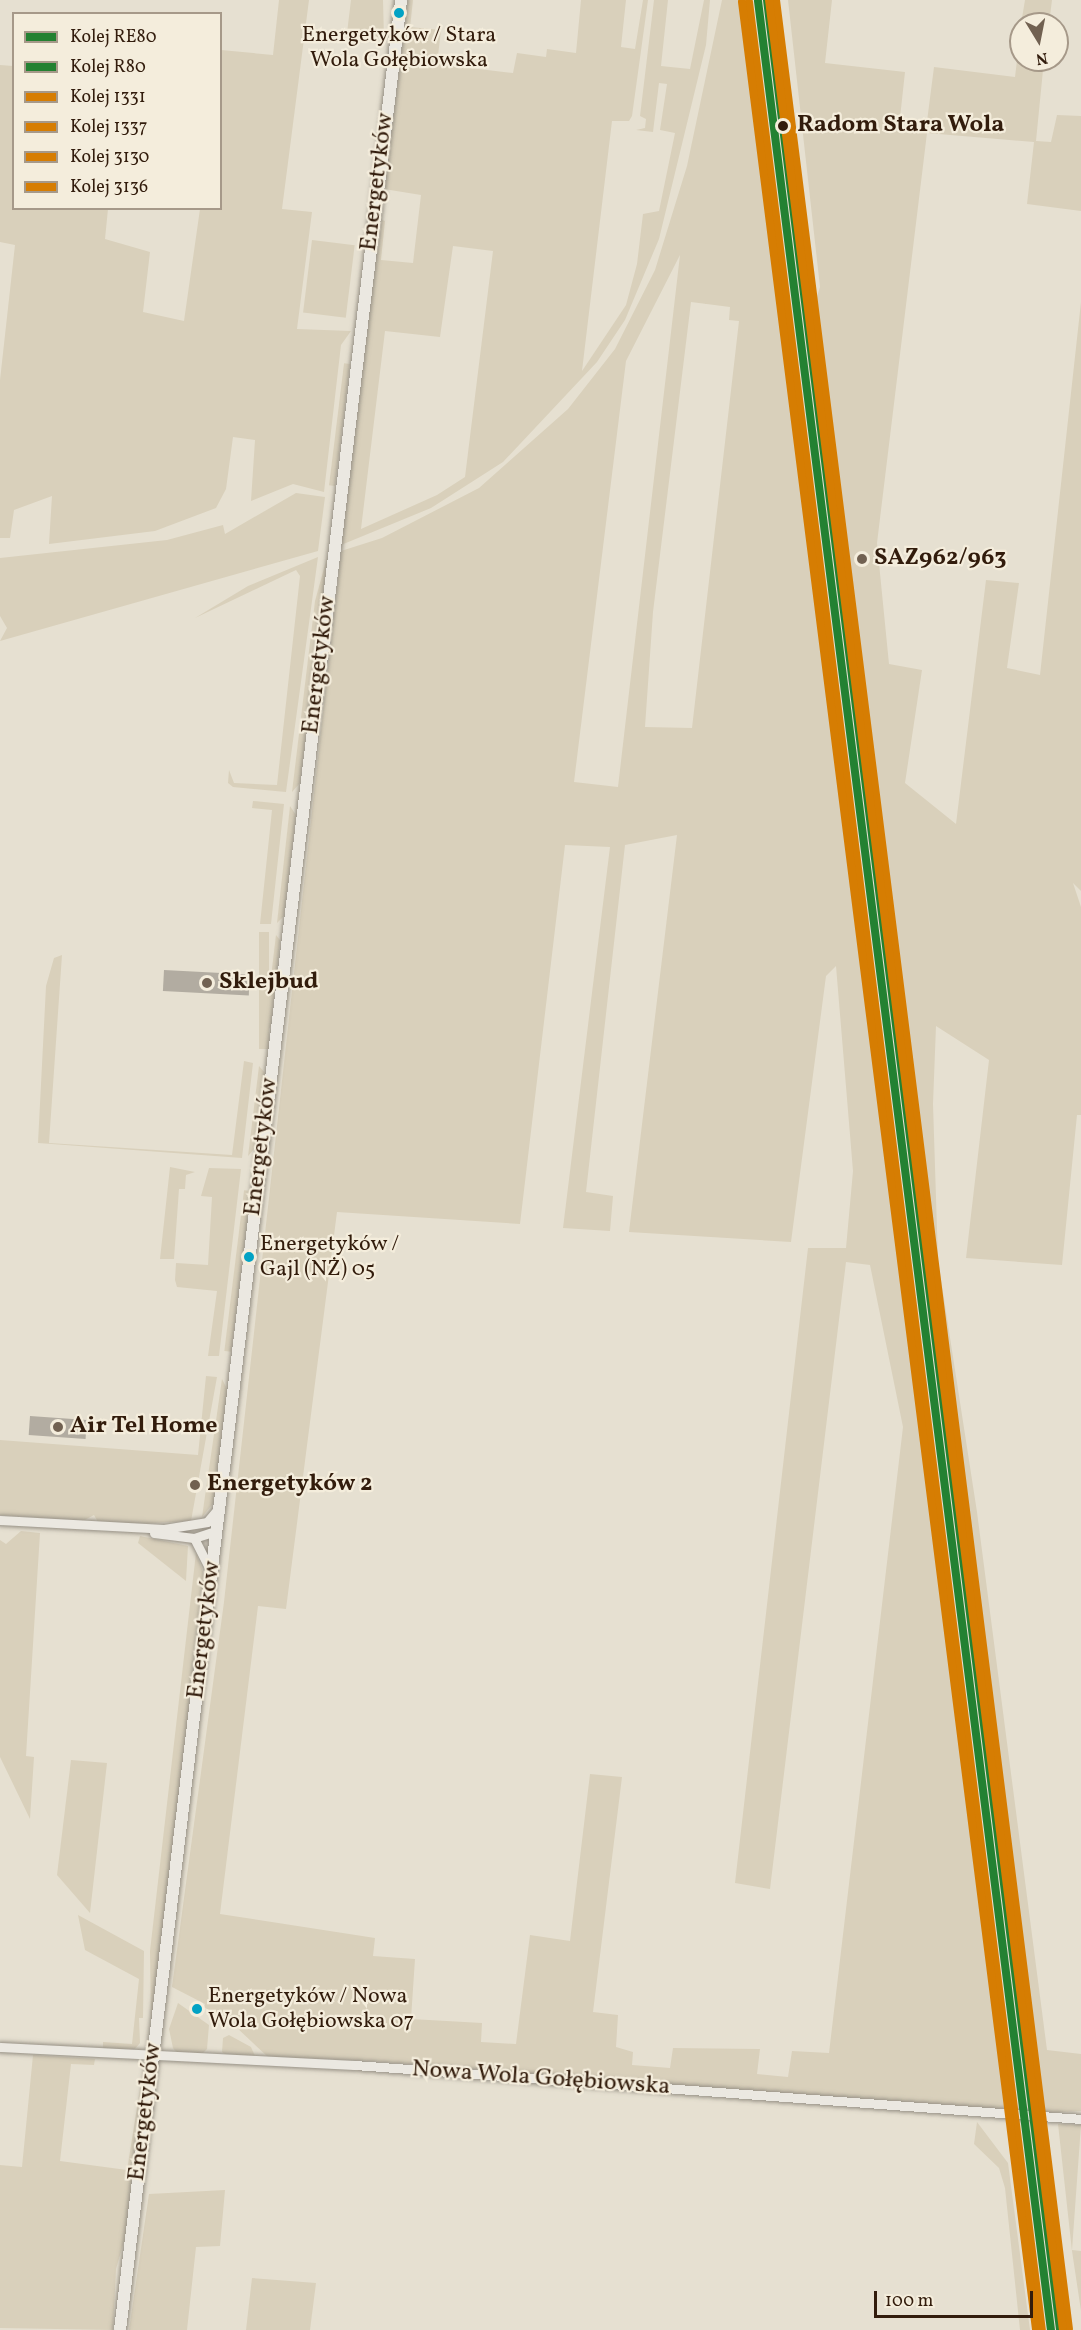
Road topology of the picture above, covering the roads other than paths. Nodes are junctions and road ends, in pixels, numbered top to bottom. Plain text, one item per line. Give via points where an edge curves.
1 (401, 0) edge
2 (219, 1506) junction
3 (0, 1520) edge
4 (195, 1525) junction
5 (134, 1529) junction
6 (216, 1531) junction
7 (194, 1538) junction
8 (212, 1573) junction
9 (0, 2047) edge
10 (153, 2057) junction
11 (1081, 2119) edge
12 (120, 2330) edge

1 - 2 main road, Energetyków
2 - 4 street via 210,1520
2 - 6 main road, Energetyków
3 - 5 street
4 - 5 street
4 - 6 street
5 - 7 street
6 - 7 street
6 - 8 main road, Energetyków
7 - 8 street
8 - 10 main road, Energetyków
9 - 10 street, Nowa Wola Gołębiowska
10 - 11 street, Nowa Wola Gołębiowska via 355,2065
10 - 12 main road, Energetyków

